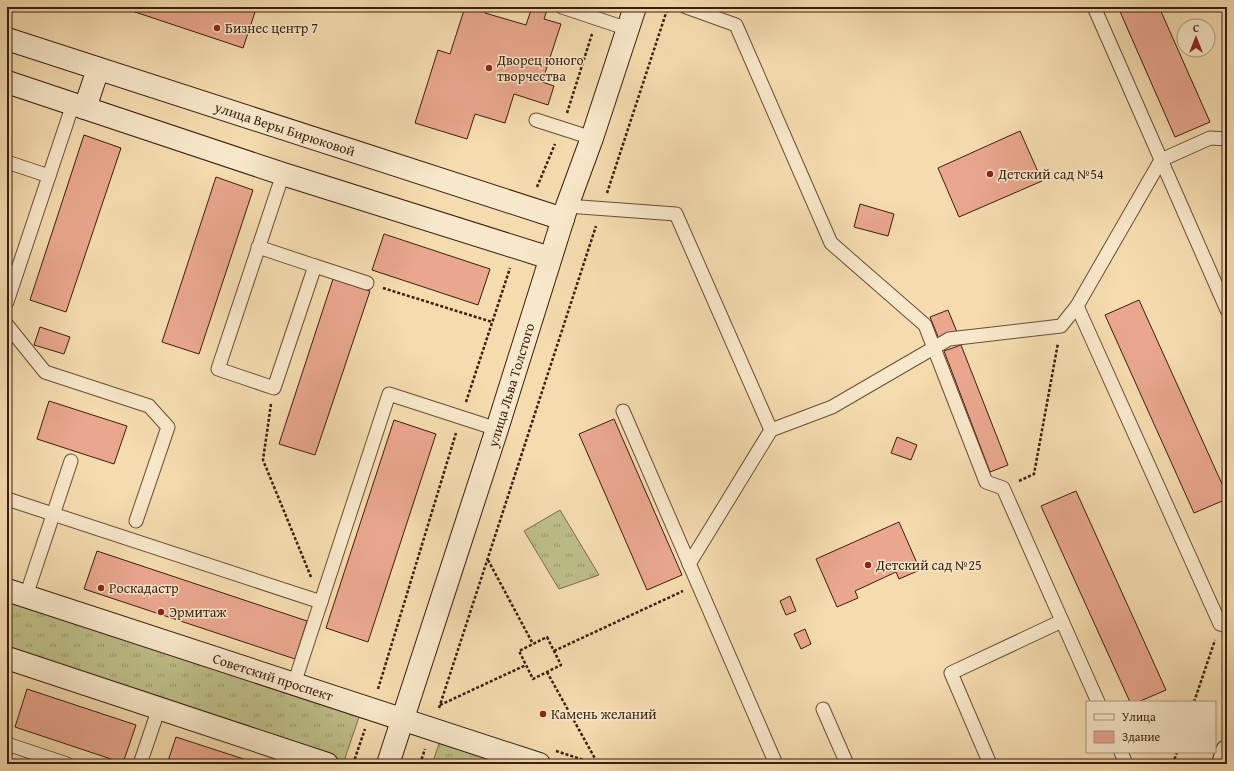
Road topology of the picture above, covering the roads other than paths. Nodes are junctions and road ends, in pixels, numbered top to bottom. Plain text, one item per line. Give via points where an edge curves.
1 (562, 7) edge
2 (635, 7) edge
3 (686, 7) edge
4 (1094, 7) edge
5 (628, 29) junction
6 (7, 39) edge
7 (98, 69) junction
8 (7, 82) edge
9 (79, 106) junction
10 (536, 120) dead end
11 (592, 138) junction
12 (1227, 139) edge
13 (1161, 160) junction
14 (7, 162) edge
15 (283, 174) junction
16 (49, 176) junction
17 (565, 212) junction
18 (258, 247) junction
19 (550, 258) junction
20 (315, 266) junction
21 (367, 283) road end
22 (7, 302) edge
23 (1077, 306) junction
24 (1227, 310) edge
25 (7, 325) edge
26 (934, 348) junction
27 (623, 411) dead end
28 (497, 429) junction
29 (772, 430) junction
30 (71, 461) dead end
31 (7, 499) edge
32 (54, 514) junction
33 (136, 521) dead end
34 (689, 564) junction
35 (17, 593) edge
36 (321, 602) junction
37 (1062, 621) junction
38 (1223, 625) edge
39 (7, 658) edge
40 (294, 684) junction
41 (1098, 701) edge
42 (159, 708) junction
43 (823, 710) dead end
44 (402, 719) junction
45 (7, 744) edge
46 (1227, 751) edge
47 (1121, 753) edge
48 (67, 764) edge
49 (140, 764) edge
50 (327, 764) edge
51 (388, 764) edge
52 (539, 764) edge
53 (776, 764) edge
54 (847, 764) edge
55 (990, 764) edge
56 (1126, 764) edge
57 (1223, 764) edge

1 - 5 lane
2 - 5 street, улица Льва Толстого
3 - 26 lane via 736,25 831,243 925,325
4 - 13 lane
5 - 11 street, улица Льва Толстого
6 - 7 street, улица Веры Бирюковой
7 - 9 street
7 - 17 street, улица Веры Бирюковой via 530,208
8 - 9 street
9 - 15 street
9 - 16 lane
10 - 11 lane
11 - 17 street, улица Льва Толстого
12 - 13 lane via 1210,138
13 - 23 lane
13 - 24 lane
14 - 16 lane
15 - 18 lane
15 - 19 street
16 - 22 lane
17 - 19 street, улица Льва Толстого
17 - 29 lane via 602,208 676,214
18 - 20 lane
18 - 20 lane via 218,369 274,388
19 - 28 street, улица Льва Толстого
20 - 21 lane
23 - 26 lane via 1061,326 949,339
23 - 38 lane
25 - 33 lane via 46,372 149,406 168,428
26 - 29 lane via 832,407
26 - 37 lane via 986,482 1003,488
27 - 34 lane
28 - 36 lane via 389,394
28 - 44 street, улица Льва Толстого
29 - 34 lane
30 - 32 lane
31 - 32 lane
32 - 35 lane
32 - 36 lane
34 - 53 lane
35 - 40 street, Советский проспект
36 - 40 lane
37 - 41 lane
37 - 55 lane via 951,673
39 - 42 street
40 - 44 street, Советский проспект
42 - 49 lane
42 - 50 street
43 - 54 lane
44 - 51 street, улица Льва Толстого
44 - 52 street, Советский проспект
45 - 48 lane
46 - 57 street
47 - 56 lane

